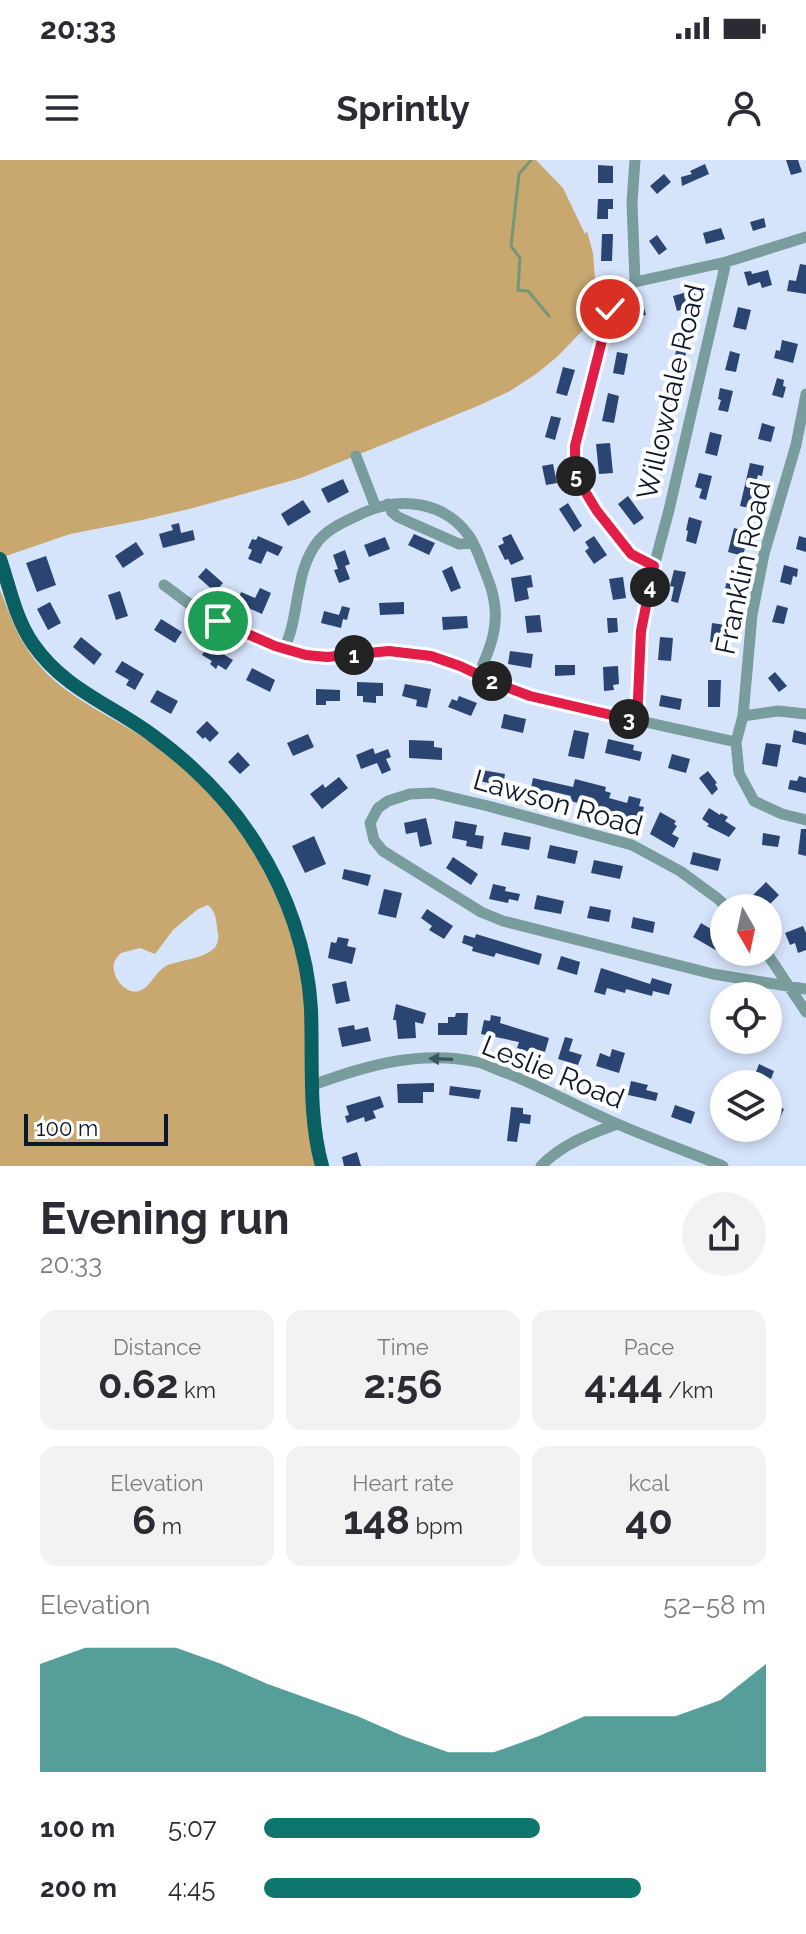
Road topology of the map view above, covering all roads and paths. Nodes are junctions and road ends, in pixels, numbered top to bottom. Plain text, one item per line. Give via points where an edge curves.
1 (635, 160) edge
2 (806, 237) edge
3 (726, 262) junction
4 (635, 282) junction
5 (806, 394) edge
6 (796, 445) junction
7 (806, 455) edge
8 (356, 456) dead end
9 (382, 506) junction
10 (473, 543) junction
11 (1, 563) edge
12 (654, 566) junction
13 (164, 585) dead end
14 (284, 649) junction
15 (479, 674) junction
16 (806, 714) edge
17 (743, 716) junction
18 (637, 721) junction
19 (736, 742) junction
20 (806, 820) edge
21 (712, 894) edge
22 (775, 966) edge
23 (788, 986) junction
24 (806, 989) edge
25 (806, 1012) edge
26 (313, 1085) junction
27 (617, 1124) junction
28 (322, 1166) edge
29 (541, 1166) edge
30 (723, 1166) edge

1 - 4 street
2 - 3 street
3 - 4 street
3 - 12 street, Willowdale Road
4 - 12 street via 613,297 575,446 575,475 631,554
5 - 6 street, Franklin Road
6 - 7 street
6 - 17 street, Franklin Road via 752,615
8 - 9 street
9 - 10 street via 459,544
9 - 10 street via 411,503 437,510 459,524
9 - 14 street via 328,531 313,548
10 - 15 street via 492,587 496,619
11 - 26 main road via 25,631 52,667 187,763 215,789 258,846 281,891 303,958
12 - 18 street, Willowdale Road via 641,631
13 - 14 street via 203,614
14 - 15 street via 320,657 420,654
15 - 18 street via 530,696
16 - 17 street
17 - 19 street, Franklin Road
18 - 19 street
19 - 20 street, Franklin Road via 739,773 754,801
21 - 23 street, Lawson Road via 632,845 433,793 388,801 370,823 383,851 503,921 713,974
22 - 23 street
23 - 24 street
23 - 25 street
27 -> 26 street, Leslie Road via 482,1064 450,1058 383,1062
26 - 28 main road
27 - 29 street via 576,1139
27 - 30 street, Leslie Road

